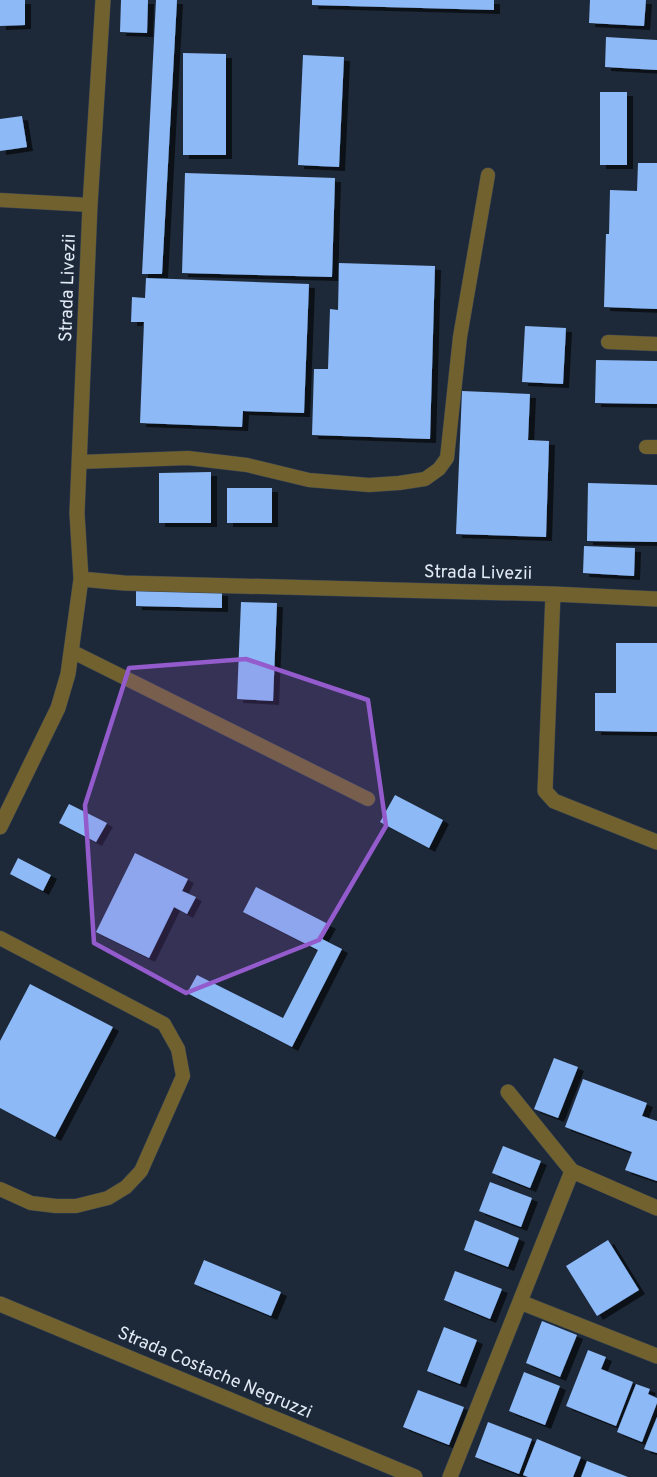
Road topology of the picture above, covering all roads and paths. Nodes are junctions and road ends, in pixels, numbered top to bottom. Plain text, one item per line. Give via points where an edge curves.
1 (103, 0) edge
2 (488, 175) dead end
3 (0, 200) edge
4 (90, 205) junction
5 (608, 342) dead end
6 (657, 344) edge
7 (79, 462) junction
8 (81, 579) junction
9 (553, 594) junction
10 (657, 599) edge
11 (71, 651) junction
12 (368, 799) dead end
13 (0, 827) edge
14 (657, 842) edge
15 (0, 938) edge
16 (508, 1092) dead end
17 (572, 1172) junction
18 (0, 1189) edge
19 (657, 1208) edge
20 (520, 1302) junction
21 (0, 1304) edge
22 (657, 1356) edge
23 (416, 1477) edge
24 (450, 1477) edge

1 - 4 street, Strada Livezii
2 - 7 lane via 460,337 447,458 425,479 369,485 309,480 247,465 188,458
3 - 4 lane
4 - 7 street, Strada Livezii
5 - 6 lane
7 - 8 street, Strada Livezii
8 - 9 street, Strada Livezii
8 - 11 street, Strada Livezii
9 - 10 street, Strada Livezii
9 - 14 street via 545,791 554,801
11 - 12 lane
11 - 13 street, Strada Livezii via 57,708
15 - 18 lane via 164,1024 178,1049 183,1076 141,1171 126,1187 108,1198 76,1206 31,1203
16 - 17 street
17 - 19 street
17 - 20 street
20 - 22 street
20 - 24 street
21 - 23 street, Strada Costache Negruzzi

